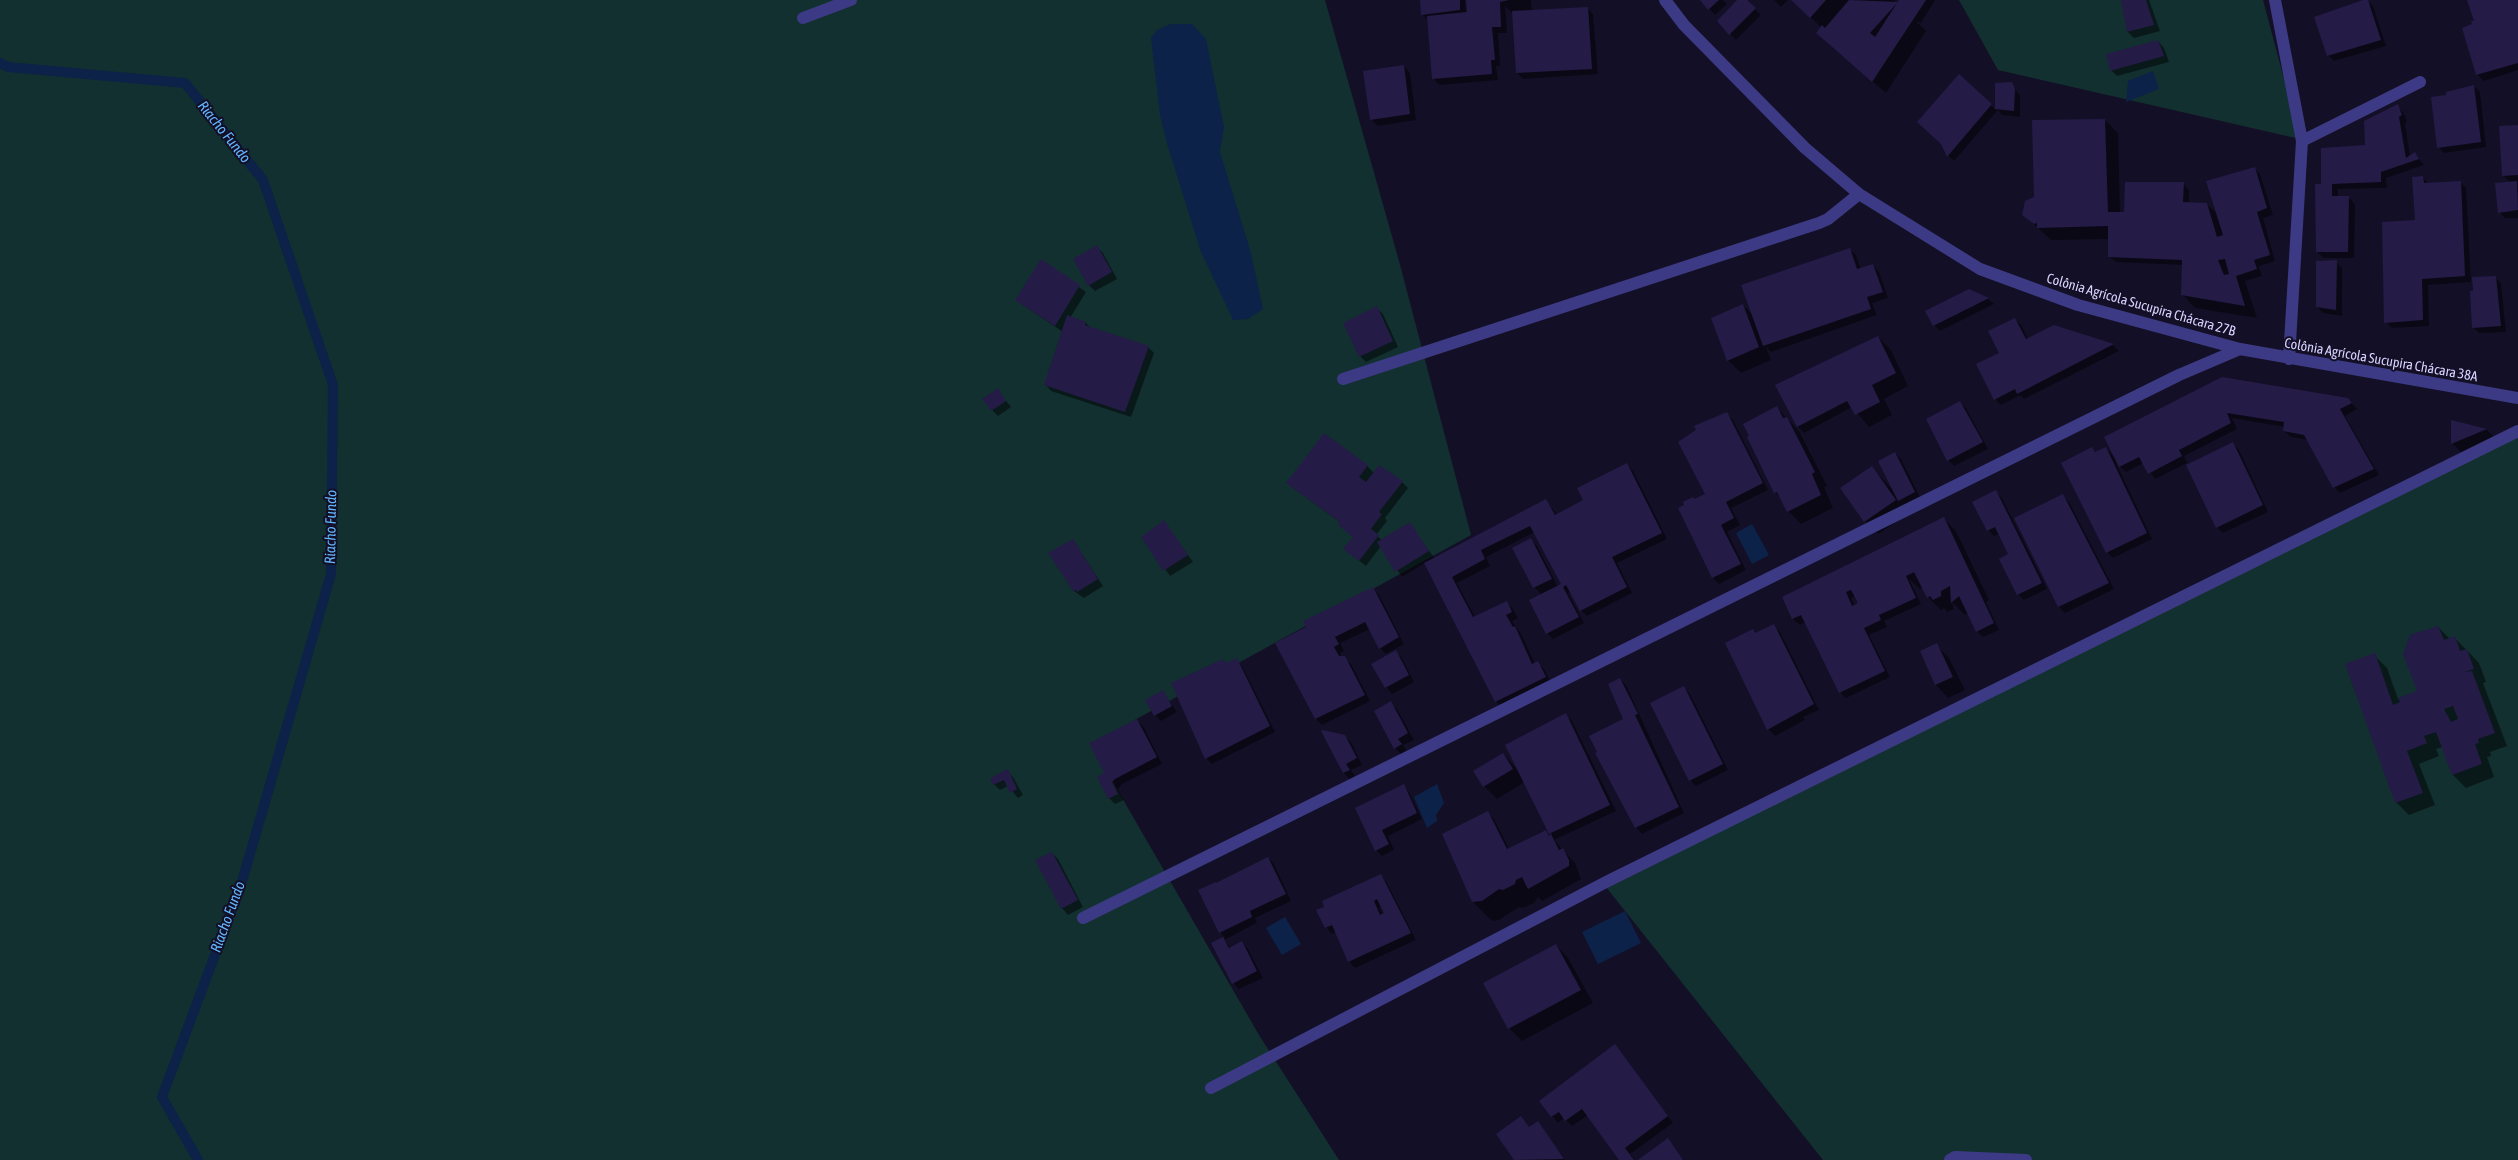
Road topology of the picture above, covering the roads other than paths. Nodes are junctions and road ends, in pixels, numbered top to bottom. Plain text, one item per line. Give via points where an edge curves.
1 (851, 0) edge
2 (1665, 0) edge
3 (2275, 0) edge
4 (803, 18) dead end
5 (2420, 82) dead end
6 (2302, 141) junction
7 (1859, 194) junction
8 (2240, 350) junction
9 (2289, 360) junction
10 (1343, 379) dead end
11 (2518, 398) edge
12 (2518, 431) edge
13 (1083, 918) dead end
14 (1211, 1088) dead end
15 (1950, 1160) edge
16 (2026, 1160) edge

1 - 4 street
2 - 7 street, Colônia Agrícola Sucupira Chácara 27B via 1684,25 1805,148
3 - 6 street
5 - 6 street
6 - 9 street
7 - 8 street, Colônia Agrícola Sucupira Chácara 27B via 1980,269 2078,305
7 - 10 street via 1819,223
8 - 9 street, Colônia Agrícola Sucupira Chácara 38A
8 - 13 street via 2170,379
9 - 11 street, Colônia Agrícola Sucupira Chácara 38A
12 - 14 street via 1608,881
15 - 16 street via 1954,1157

